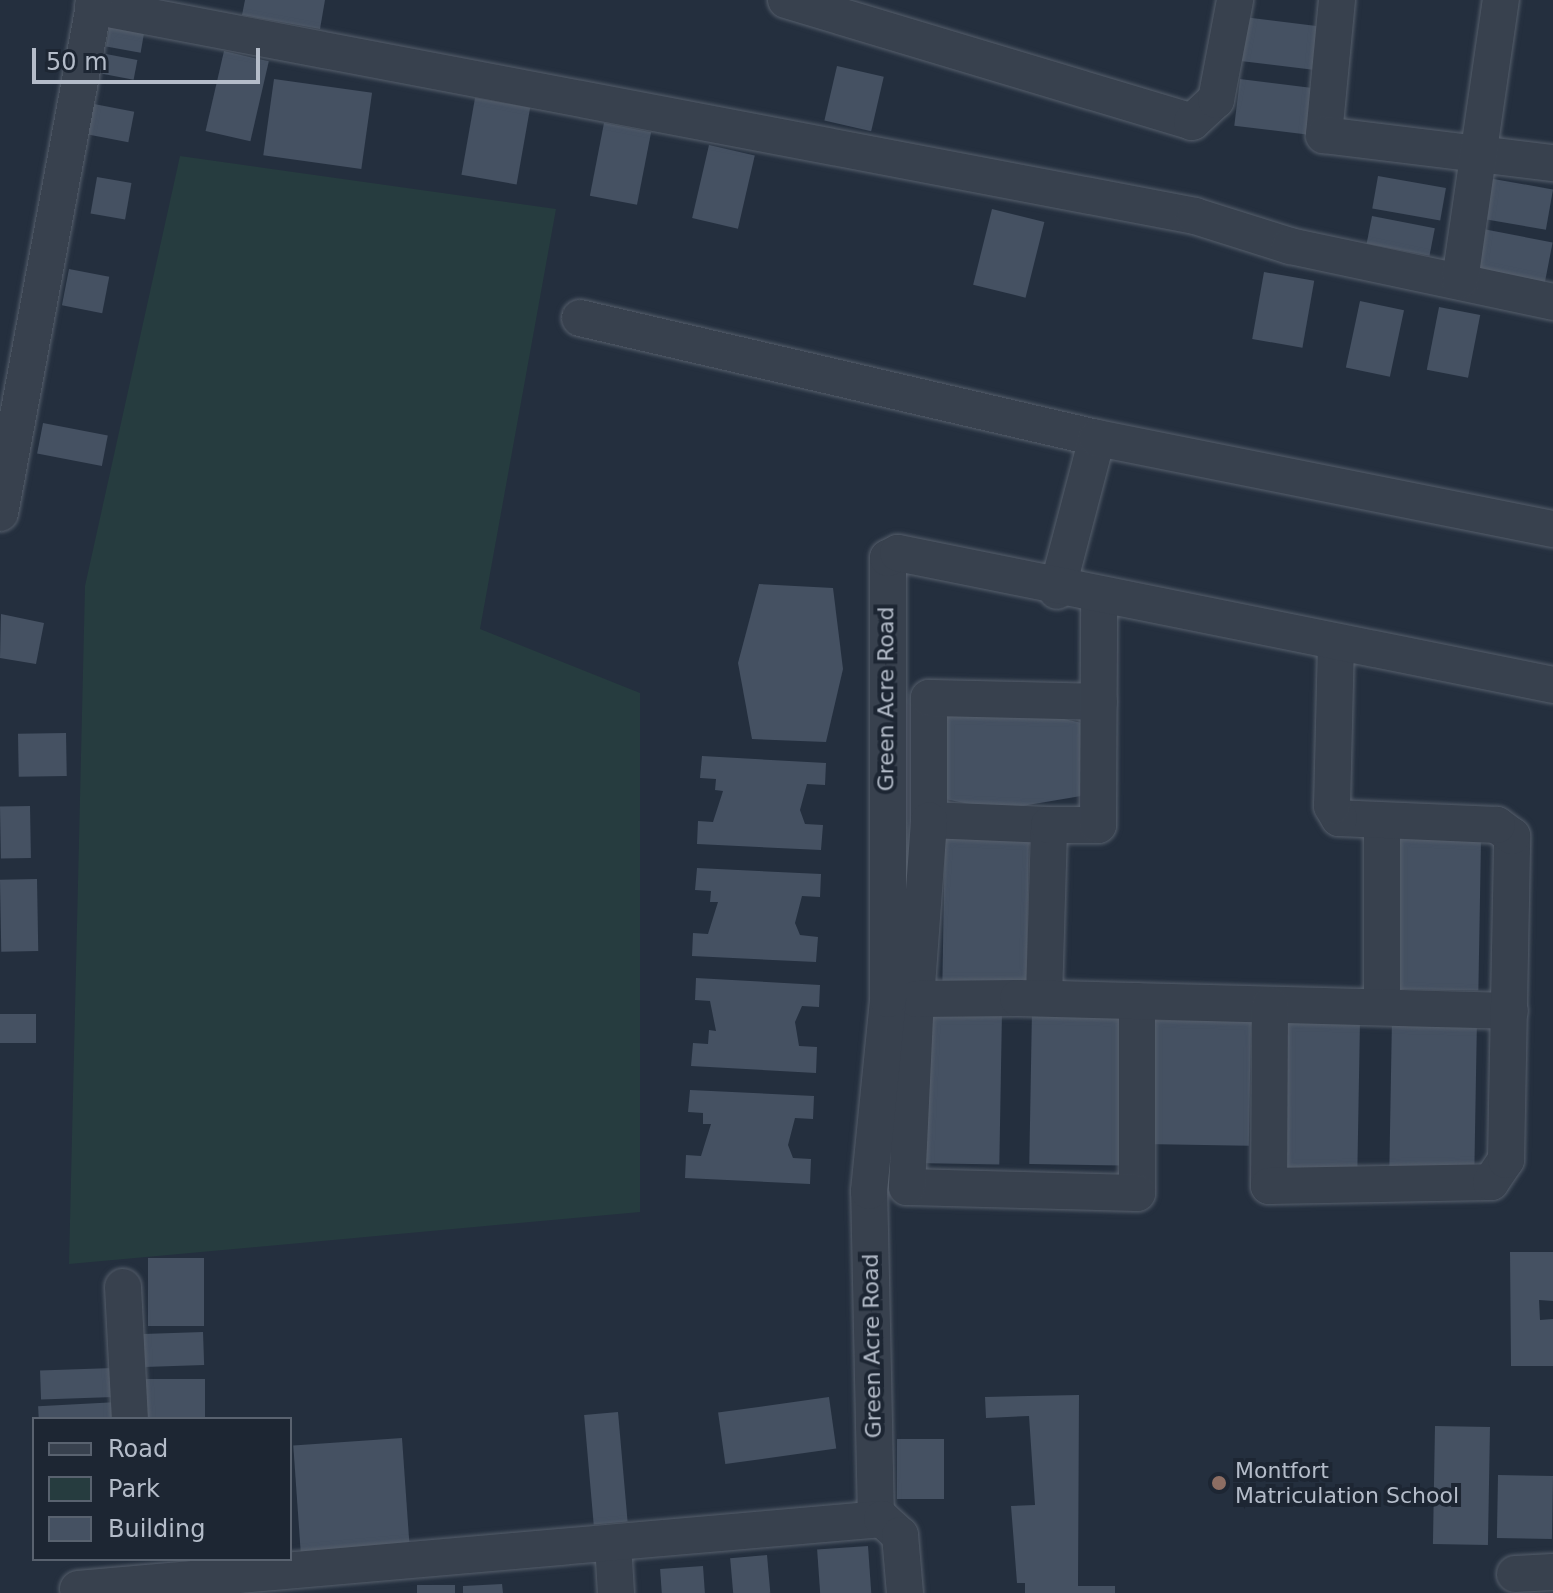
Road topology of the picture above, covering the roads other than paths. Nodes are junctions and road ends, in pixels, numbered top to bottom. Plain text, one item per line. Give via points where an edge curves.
1 (786, 0) edge
2 (1235, 0) edge
3 (1337, 0) edge
4 (1501, 0) edge
5 (94, 3) edge
6 (1480, 154) junction
7 (1553, 163) edge
8 (1460, 280) junction
9 (1553, 302) edge
10 (580, 318) dead end
11 (1097, 438) junction
12 (0, 513) edge
13 (1553, 529) edge
14 (1057, 591) junction
15 (1099, 599) junction
16 (1336, 643) junction
17 (1553, 685) edge
18 (1099, 702) junction
19 (929, 820) junction
20 (1382, 821) junction
21 (1049, 825) junction
22 (1044, 998) junction
23 (916, 999) junction
24 (1137, 1001) junction
25 (1270, 1005) junction
26 (1382, 1007) junction
27 (1510, 1011) junction
28 (123, 1287) dead end
29 (130, 1417) edge
30 (876, 1519) junction
31 (613, 1543) junction
32 (137, 1570) edge
33 (1553, 1572) edge
34 (1515, 1574) dead end
35 (376, 1579) edge
36 (78, 1589) dead end
37 (616, 1593) edge
38 (905, 1593) edge

1 - 2 street via 1192,122 1216,100
3 - 6 street via 1324,135
4 - 6 street
5 - 8 street via 1195,216 1290,246
5 - 12 street
6 - 7 street
6 - 8 street
8 - 9 street
10 - 11 street
11 - 13 street
11 - 14 street
14 - 15 street, Green Acre Road
14 - 30 street, Green Acre Road via 898,553 886,564 888,999 869,1191
15 - 16 street, Green Acre Road
15 - 18 street
16 - 17 street, Green Acre Road
16 - 20 street via 1332,806 1339,818
18 - 19 street via 929,698
18 - 21 street via 1098,825
19 - 21 street
19 - 23 street
20 - 26 street
20 - 27 street via 1497,825 1512,836
21 - 22 street
22 - 23 street
22 - 24 street
23 - 24 street via 907,1187 916,1193 1137,1193
24 - 25 street
25 - 26 street
25 - 27 street via 1269,1186 1491,1182 1506,1160
26 - 27 street
28 - 29 street
30 - 31 street
30 - 38 street via 893,1523 900,1535
31 - 35 street
31 - 37 street
32 - 35 street
32 - 36 street
33 - 34 street

